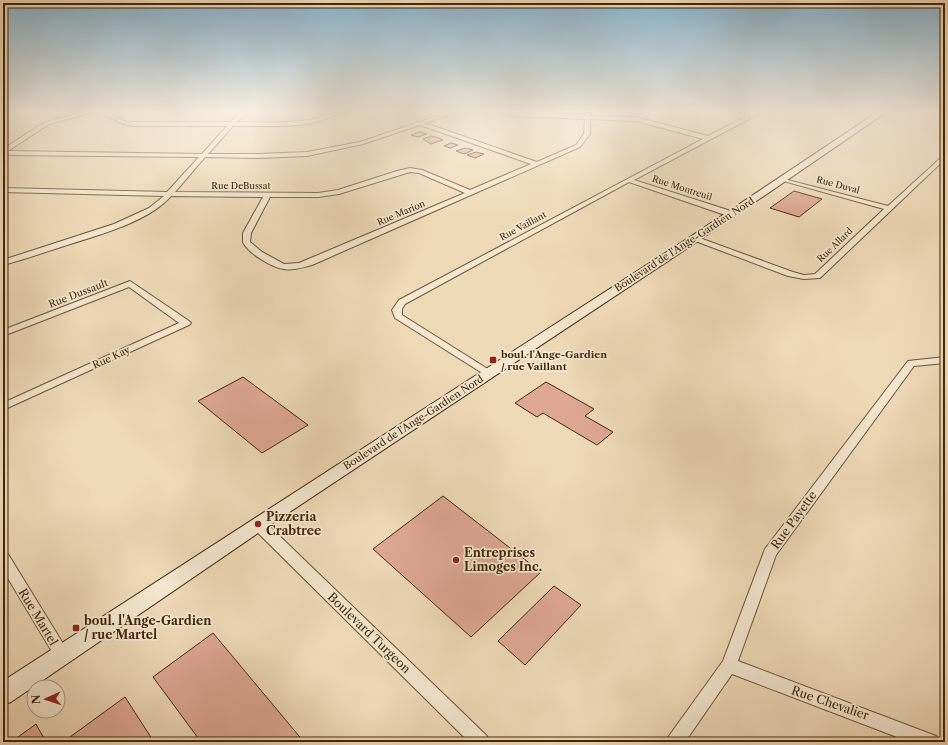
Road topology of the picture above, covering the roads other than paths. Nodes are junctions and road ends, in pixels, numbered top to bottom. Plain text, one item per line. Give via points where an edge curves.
1 (14, 146) edge
2 (213, 146) edge
3 (347, 146) edge
4 (485, 146) edge
5 (577, 146) edge
6 (693, 146) edge
7 (833, 146) edge
8 (3, 153) edge
9 (204, 156) junction
10 (945, 156) edge
11 (537, 164) junction
12 (628, 180) junction
13 (782, 180) junction
14 (3, 190) edge
15 (471, 193) junction
16 (168, 194) junction
17 (267, 195) junction
18 (888, 208) junction
19 (731, 214) junction
20 (694, 239) junction
21 (3, 263) edge
22 (157, 303) joint
23 (3, 333) edge
24 (945, 360) edge
25 (487, 373) junction
26 (3, 407) edge
27 (258, 524) junction
28 (3, 558) edge
29 (62, 655) junction
30 (729, 665) junction
31 (3, 694) edge
32 (481, 742) edge
33 (675, 742) edge
34 (930, 742) edge

1 - 8 street
2 - 9 street
3 - 9 street via 307,154
4 - 11 street
5 - 11 street, Rue Marion
6 - 12 street, Rue Vaillant
7 - 13 main road, Boulevard de l'Ange-Gardien Nord
8 - 9 street
9 - 16 street
10 - 18 street, Rue Allard
11 - 15 street, Rue Marion
12 - 19 street, Rue Montreuil
12 - 25 street, Rue Vaillant via 402,302 396,312 398,316
13 - 18 street, Rue Duval
13 - 19 main road, Boulevard de l'Ange-Gardien Nord
14 - 16 street, Rue DeBussat
15 - 17 street, Rue DeBussat via 410,170 339,192 318,195
15 - 17 street, Rue Marion via 309,263 284,267 248,245 246,239
16 - 17 street, Rue DeBussat
16 - 21 street via 151,209 116,226
18 - 20 street, Rue Allard via 817,276 791,274
19 - 20 main road, Boulevard de l'Ange-Gardien Nord
20 - 25 main road, Boulevard de l'Ange-Gardien Nord
22 - 23 street, Rue Dussault via 130,284
22 - 26 street, Rue Kay via 186,323
24 - 30 street, Rue Payette via 911,363 770,553
25 - 27 main road, Boulevard de l'Ange-Gardien Nord
27 - 29 main road, Boulevard de l'Ange-Gardien Nord
27 - 32 street, Boulevard Turgeon
28 - 29 street, Rue Martel
29 - 31 main road, Boulevard de l'Ange-Gardien Nord
30 - 33 street, Rue Payette
30 - 34 street, Rue Chevalier via 881,721

